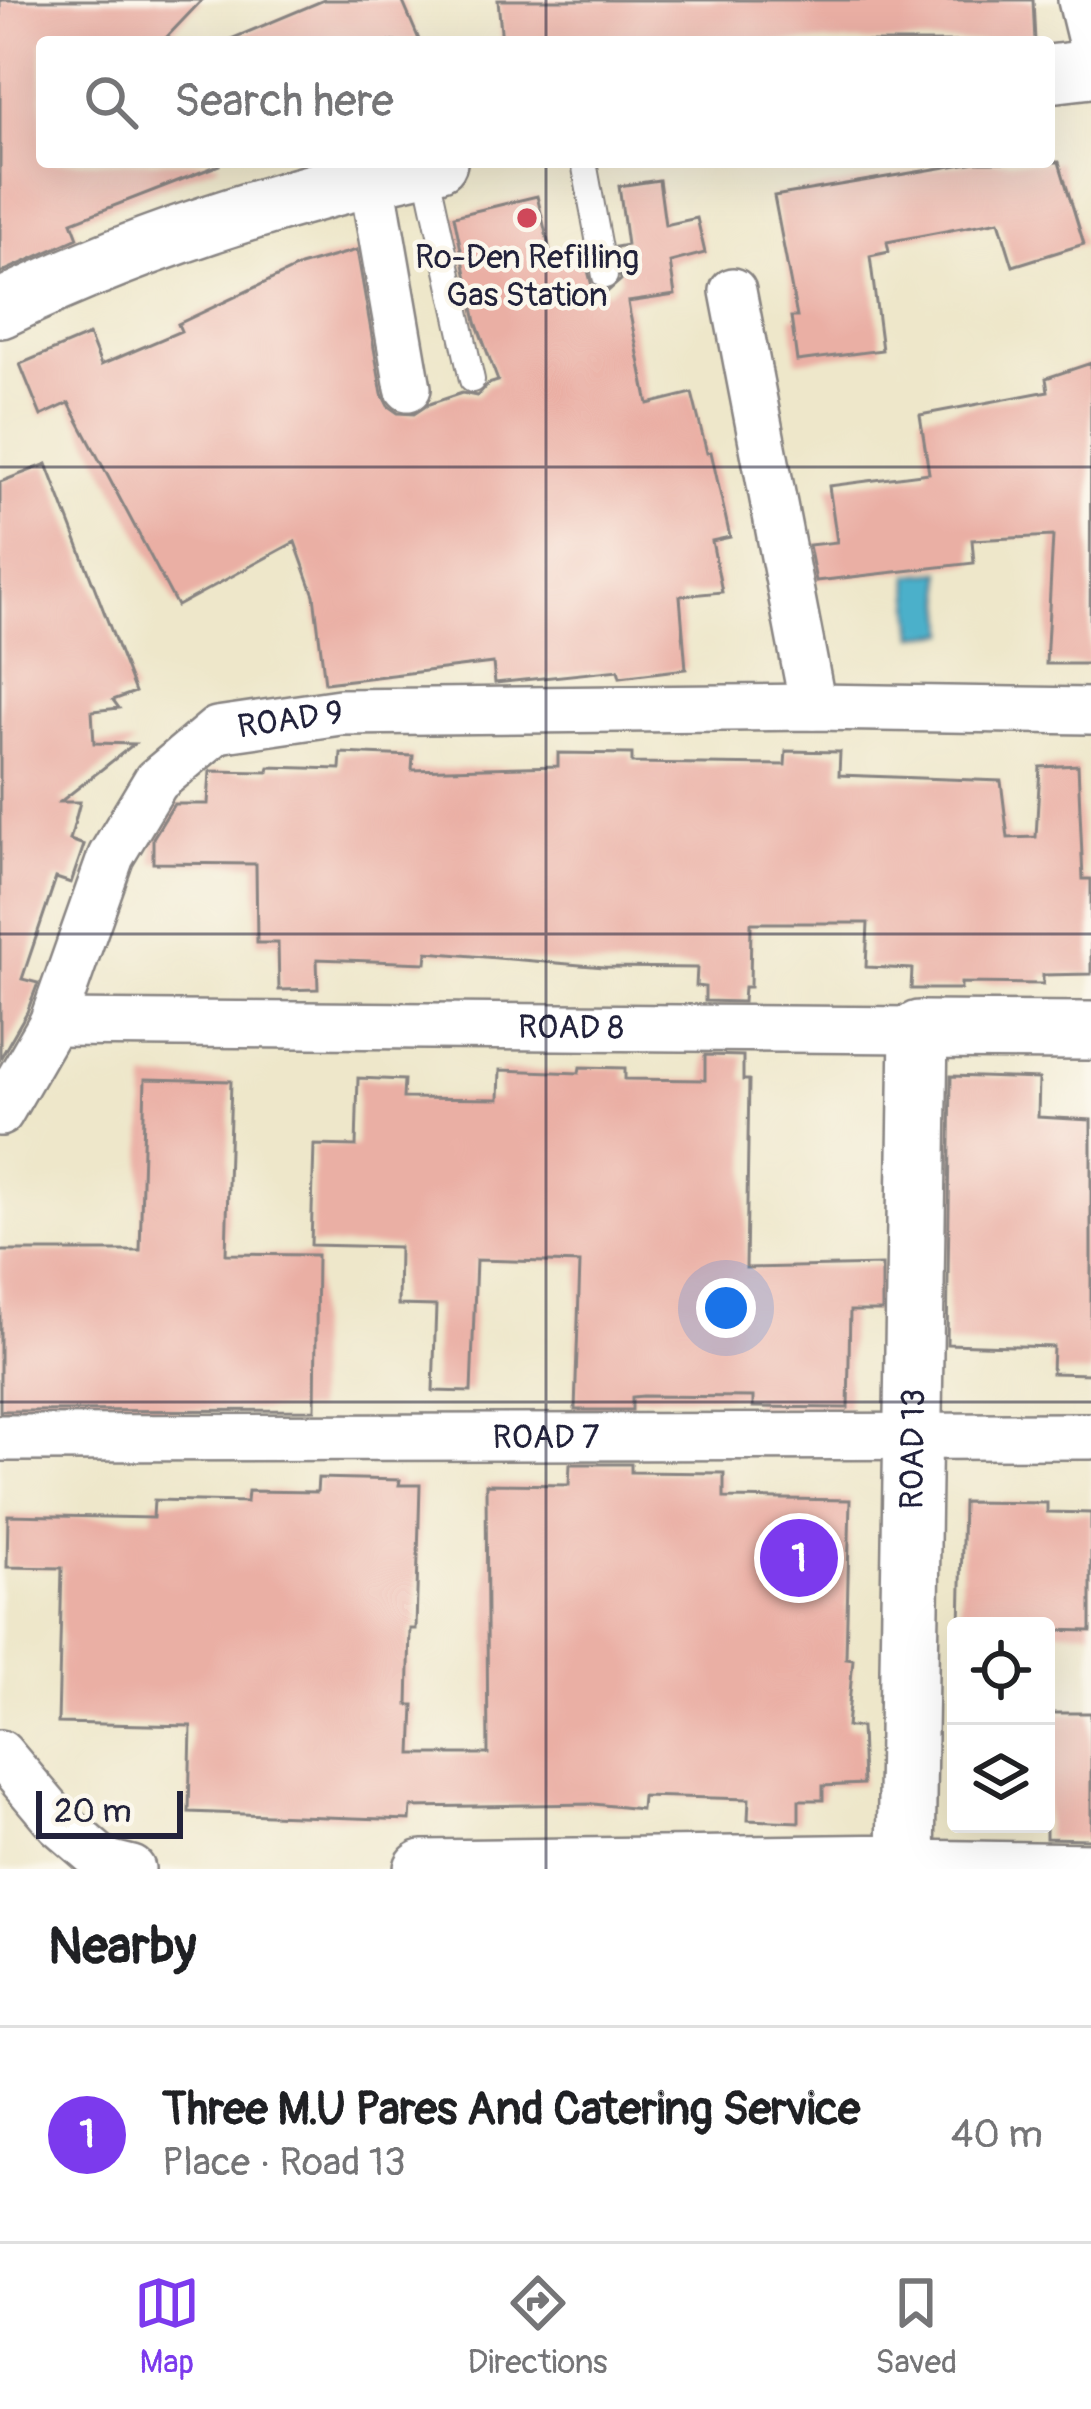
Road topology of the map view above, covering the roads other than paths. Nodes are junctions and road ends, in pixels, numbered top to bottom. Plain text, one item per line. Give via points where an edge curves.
1 (1081, 0) edge
2 (1091, 41) edge
3 (1091, 68) edge
4 (1055, 73) edge
5 (407, 168) edge
6 (411, 168) edge
7 (411, 168) edge
8 (585, 168) edge
9 (605, 276) dead end
10 (733, 291) dead end
11 (0, 309) edge
12 (472, 380) dead end
13 (408, 388) dead end
14 (813, 706) junction
15 (1091, 711) edge
16 (52, 1023) junction
17 (919, 1030) junction
18 (1091, 1031) edge
19 (0, 1113) edge
20 (911, 1436) junction
21 (1091, 1436) edge
22 (0, 1438) edge
23 (0, 1753) edge
24 (906, 1866) edge
25 (1091, 1866) edge
26 (132, 1869) edge
27 (424, 1869) edge

1 - 2 street
3 - 4 street
5 - 11 street via 228,217
6 - 12 lane
7 - 13 street
8 - 9 lane
10 - 14 street
14 - 15 street, ROAD 9
14 - 16 street, ROAD 9 via 340,712 218,730 156,781 111,856
16 - 17 street, ROAD 8
16 - 19 street, ROAD 9
17 - 18 street, ROAD 8
17 - 20 street, ROAD 13
20 - 21 street, ROAD 7
20 - 22 street, ROAD 7
20 - 24 street, ROAD 13
23 - 26 street via 58,1823 104,1862
24 - 25 street
24 - 27 street

